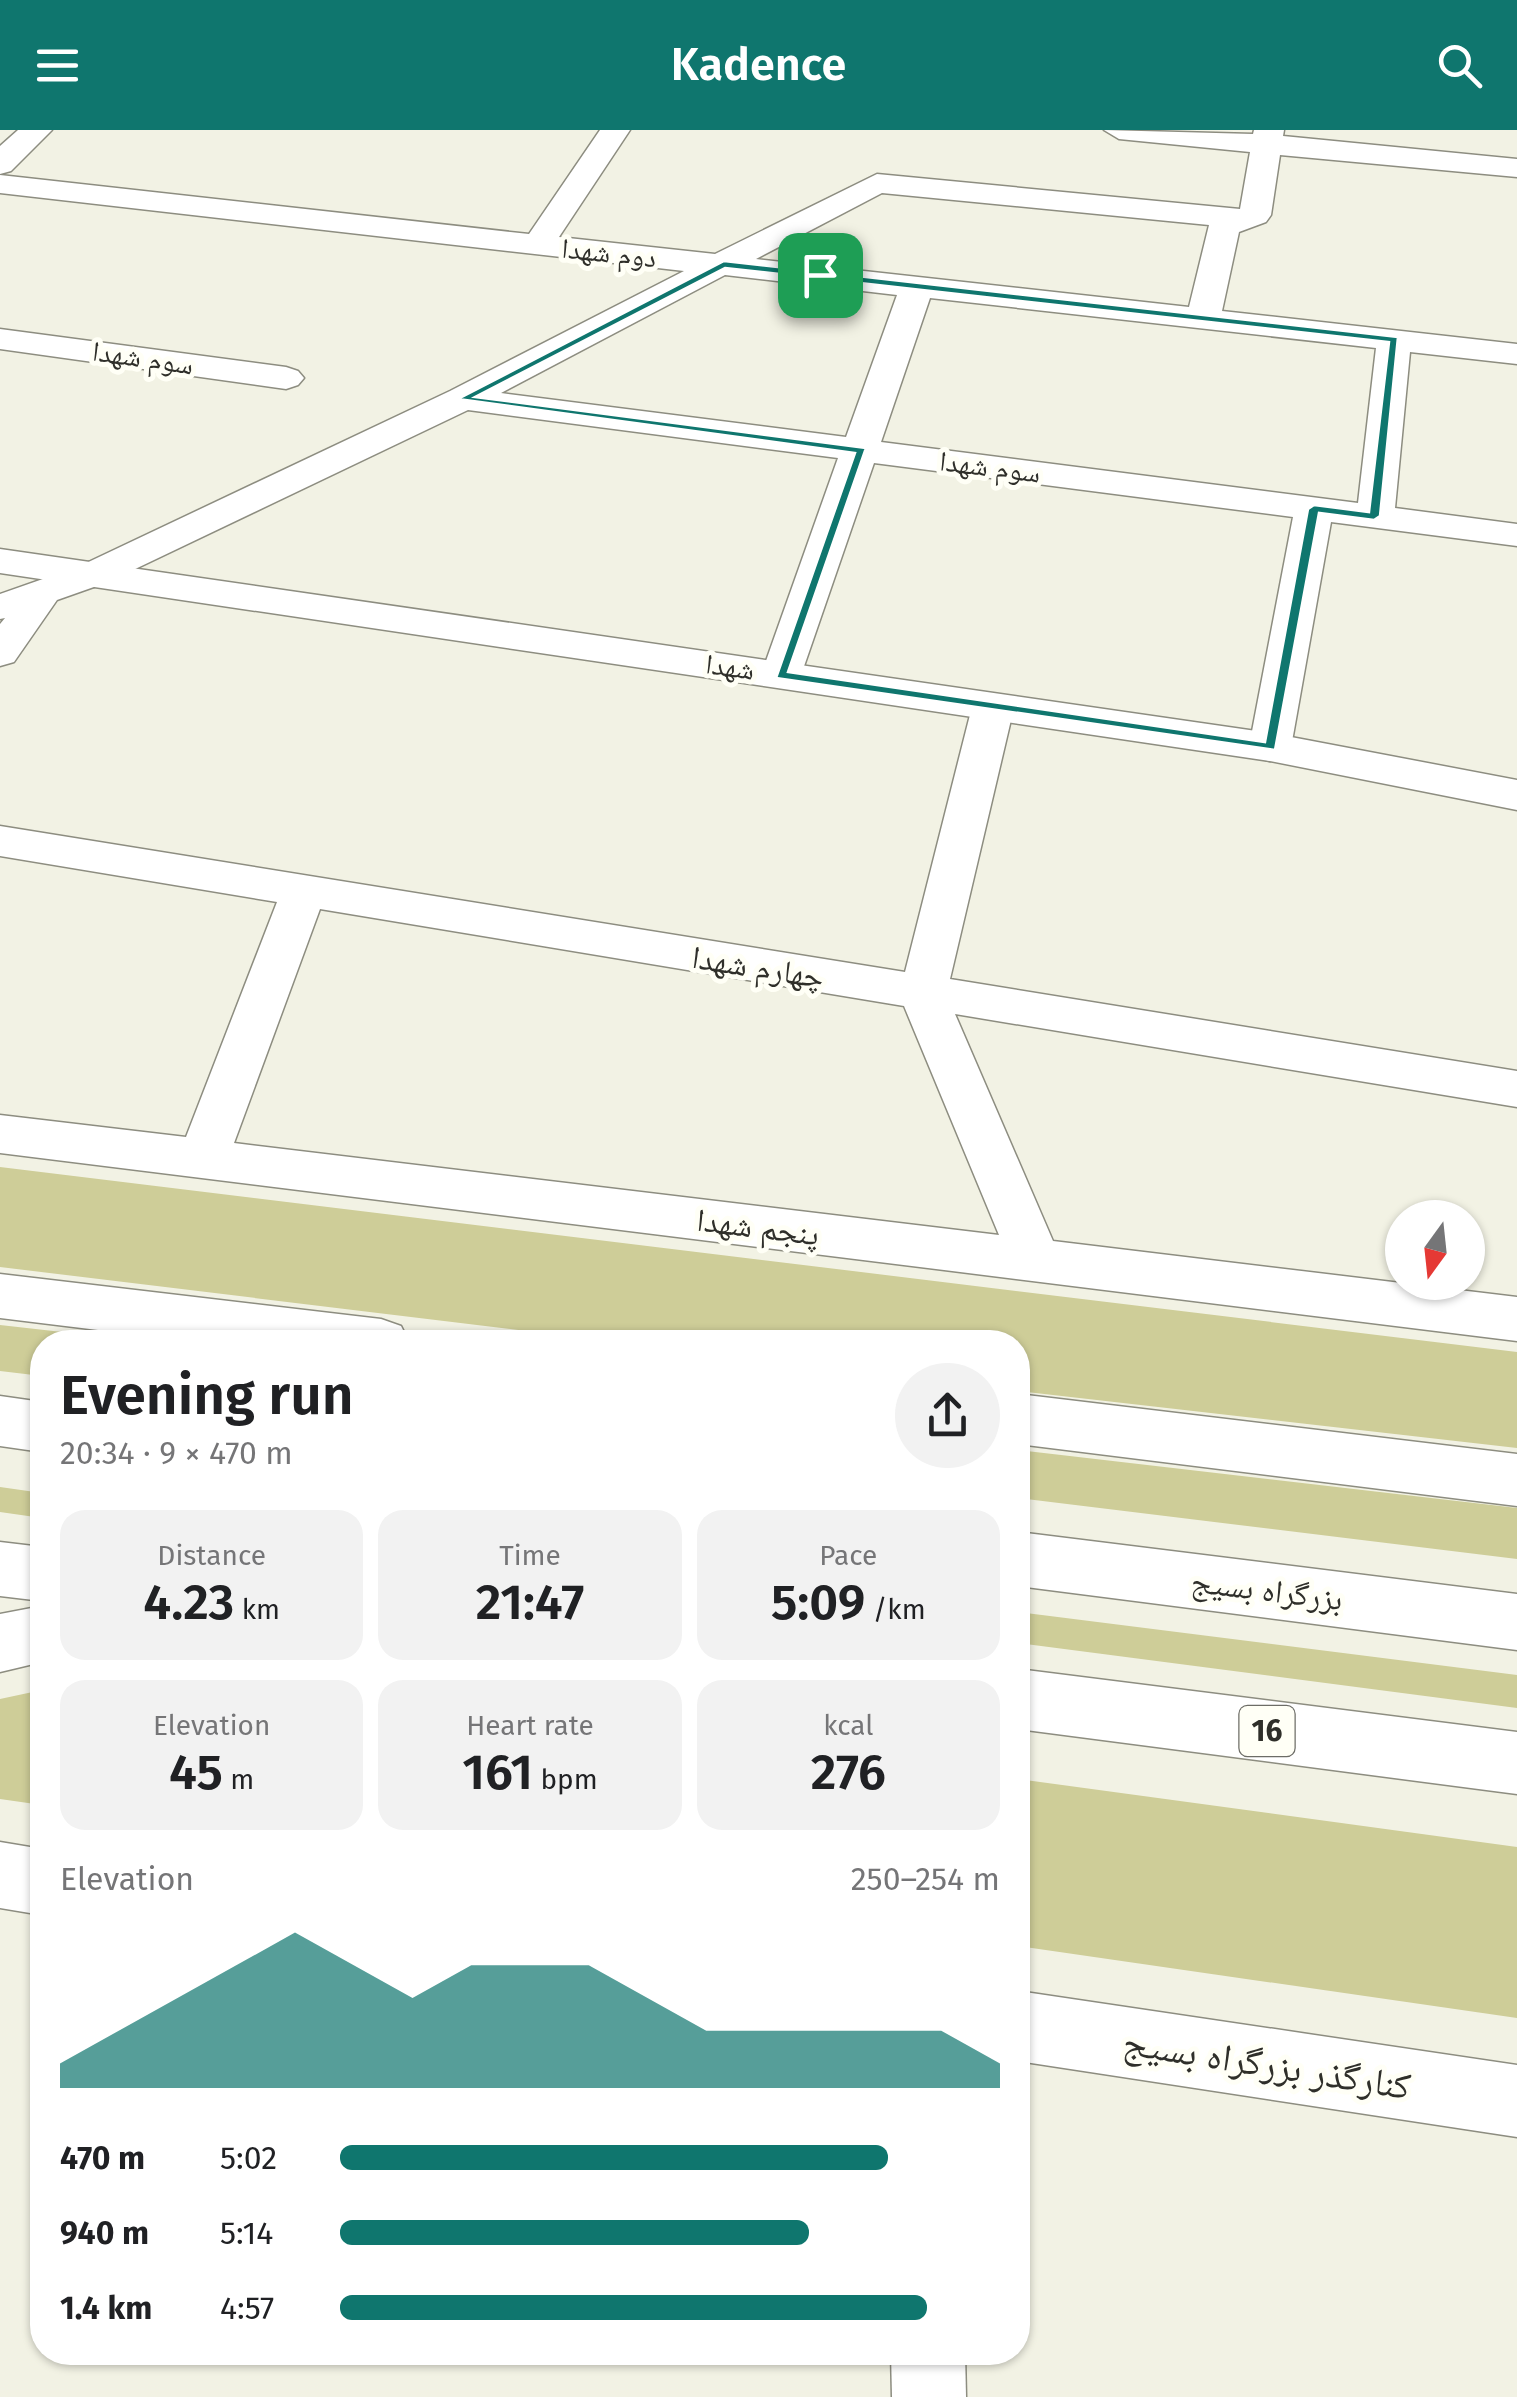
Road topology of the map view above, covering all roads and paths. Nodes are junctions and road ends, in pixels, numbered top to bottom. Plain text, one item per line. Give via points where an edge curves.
1 (615, 130) edge
2 (1118, 130) edge
3 (1268, 137) edge
4 (1517, 168) edge
5 (0, 184) edge
6 (1244, 219) junction
7 (537, 246) junction
8 (724, 264) junction
9 (918, 286) junction
10 (1204, 318) junction
11 (0, 339) edge
12 (1394, 340) junction
13 (1517, 354) edge
14 (286, 378) dead end
15 (463, 399) junction
16 (862, 450) junction
17 (1314, 509) junction
18 (1374, 516) junction
19 (1517, 535) edge
20 (0, 561) edge
21 (94, 574) junction
22 (43, 592) junction
23 (0, 606) edge
24 (0, 653) edge
25 (780, 675) junction
26 (993, 706) junction
27 (1270, 747) junction
28 (1517, 794) edge
29 (0, 841) edge
30 (304, 891) junction
31 (923, 994) junction
32 (1517, 1088) edge
33 (0, 1134) edge
34 (204, 1158) junction
35 (1036, 1262) junction
36 (0, 1296) edge
37 (1517, 1320) edge
38 (282, 1330) edge
39 (1030, 1420) edge
40 (0, 1421) edge
41 (30, 1425) edge
42 (1517, 1480) edge
43 (1030, 1561) edge
44 (0, 1568) edge
45 (30, 1572) edge
46 (1517, 1622) edge
47 (30, 1637) edge
48 (0, 1643) edge
49 (1030, 1701) edge
50 (1517, 1764) edge
51 (0, 1875) edge
52 (30, 1880) edge
53 (1030, 2028) edge
54 (1517, 2101) edge
55 (928, 2365) edge
56 (929, 2397) edge

1 - 7 street
2 - 3 street
3 - 4 street
3 - 6 street via 1255,215
5 - 7 street, دوم شهدا
6 - 8 street via 877,184
6 - 10 street via 1224,226
7 - 8 street, دوم شهدا
8 - 9 street, دوم شهدا
8 - 15 street
9 - 10 street, دوم شهدا
9 - 16 street
10 - 12 street, دوم شهدا
11 - 14 street, سوم شهدا
12 - 13 street, دوم شهدا
12 - 18 street
15 - 16 street, سوم شهدا
15 - 21 street
16 - 17 street, سوم شهدا
16 - 25 street
17 - 18 street, سوم شهدا
17 - 27 street
18 - 19 street, سوم شهدا
20 - 21 main road, شهدا
21 - 22 street
21 - 25 main road, شهدا
22 - 23 street
22 - 24 street
25 - 26 main road, شهدا
26 - 27 main road, شهدا
26 - 31 street
27 - 28 main road, شهدا
29 - 30 street, چهارم شهدا
30 - 31 street, چهارم شهدا
30 - 34 street
31 - 32 street, چهارم شهدا
31 - 35 street
33 - 34 street, پنجم شهدا
34 - 35 street, پنجم شهدا
35 - 37 street, پنجم شهدا
36 - 38 main road
39 - 42 main road
40 - 41 main road
43 - 46 main road, بزرگراه بسیج
44 - 45 main road
47 - 48 main road
49 - 50 main road, 16
51 - 52 main road
53 - 54 main road, کنارگذر بزرگراه بسیج
55 - 56 street

